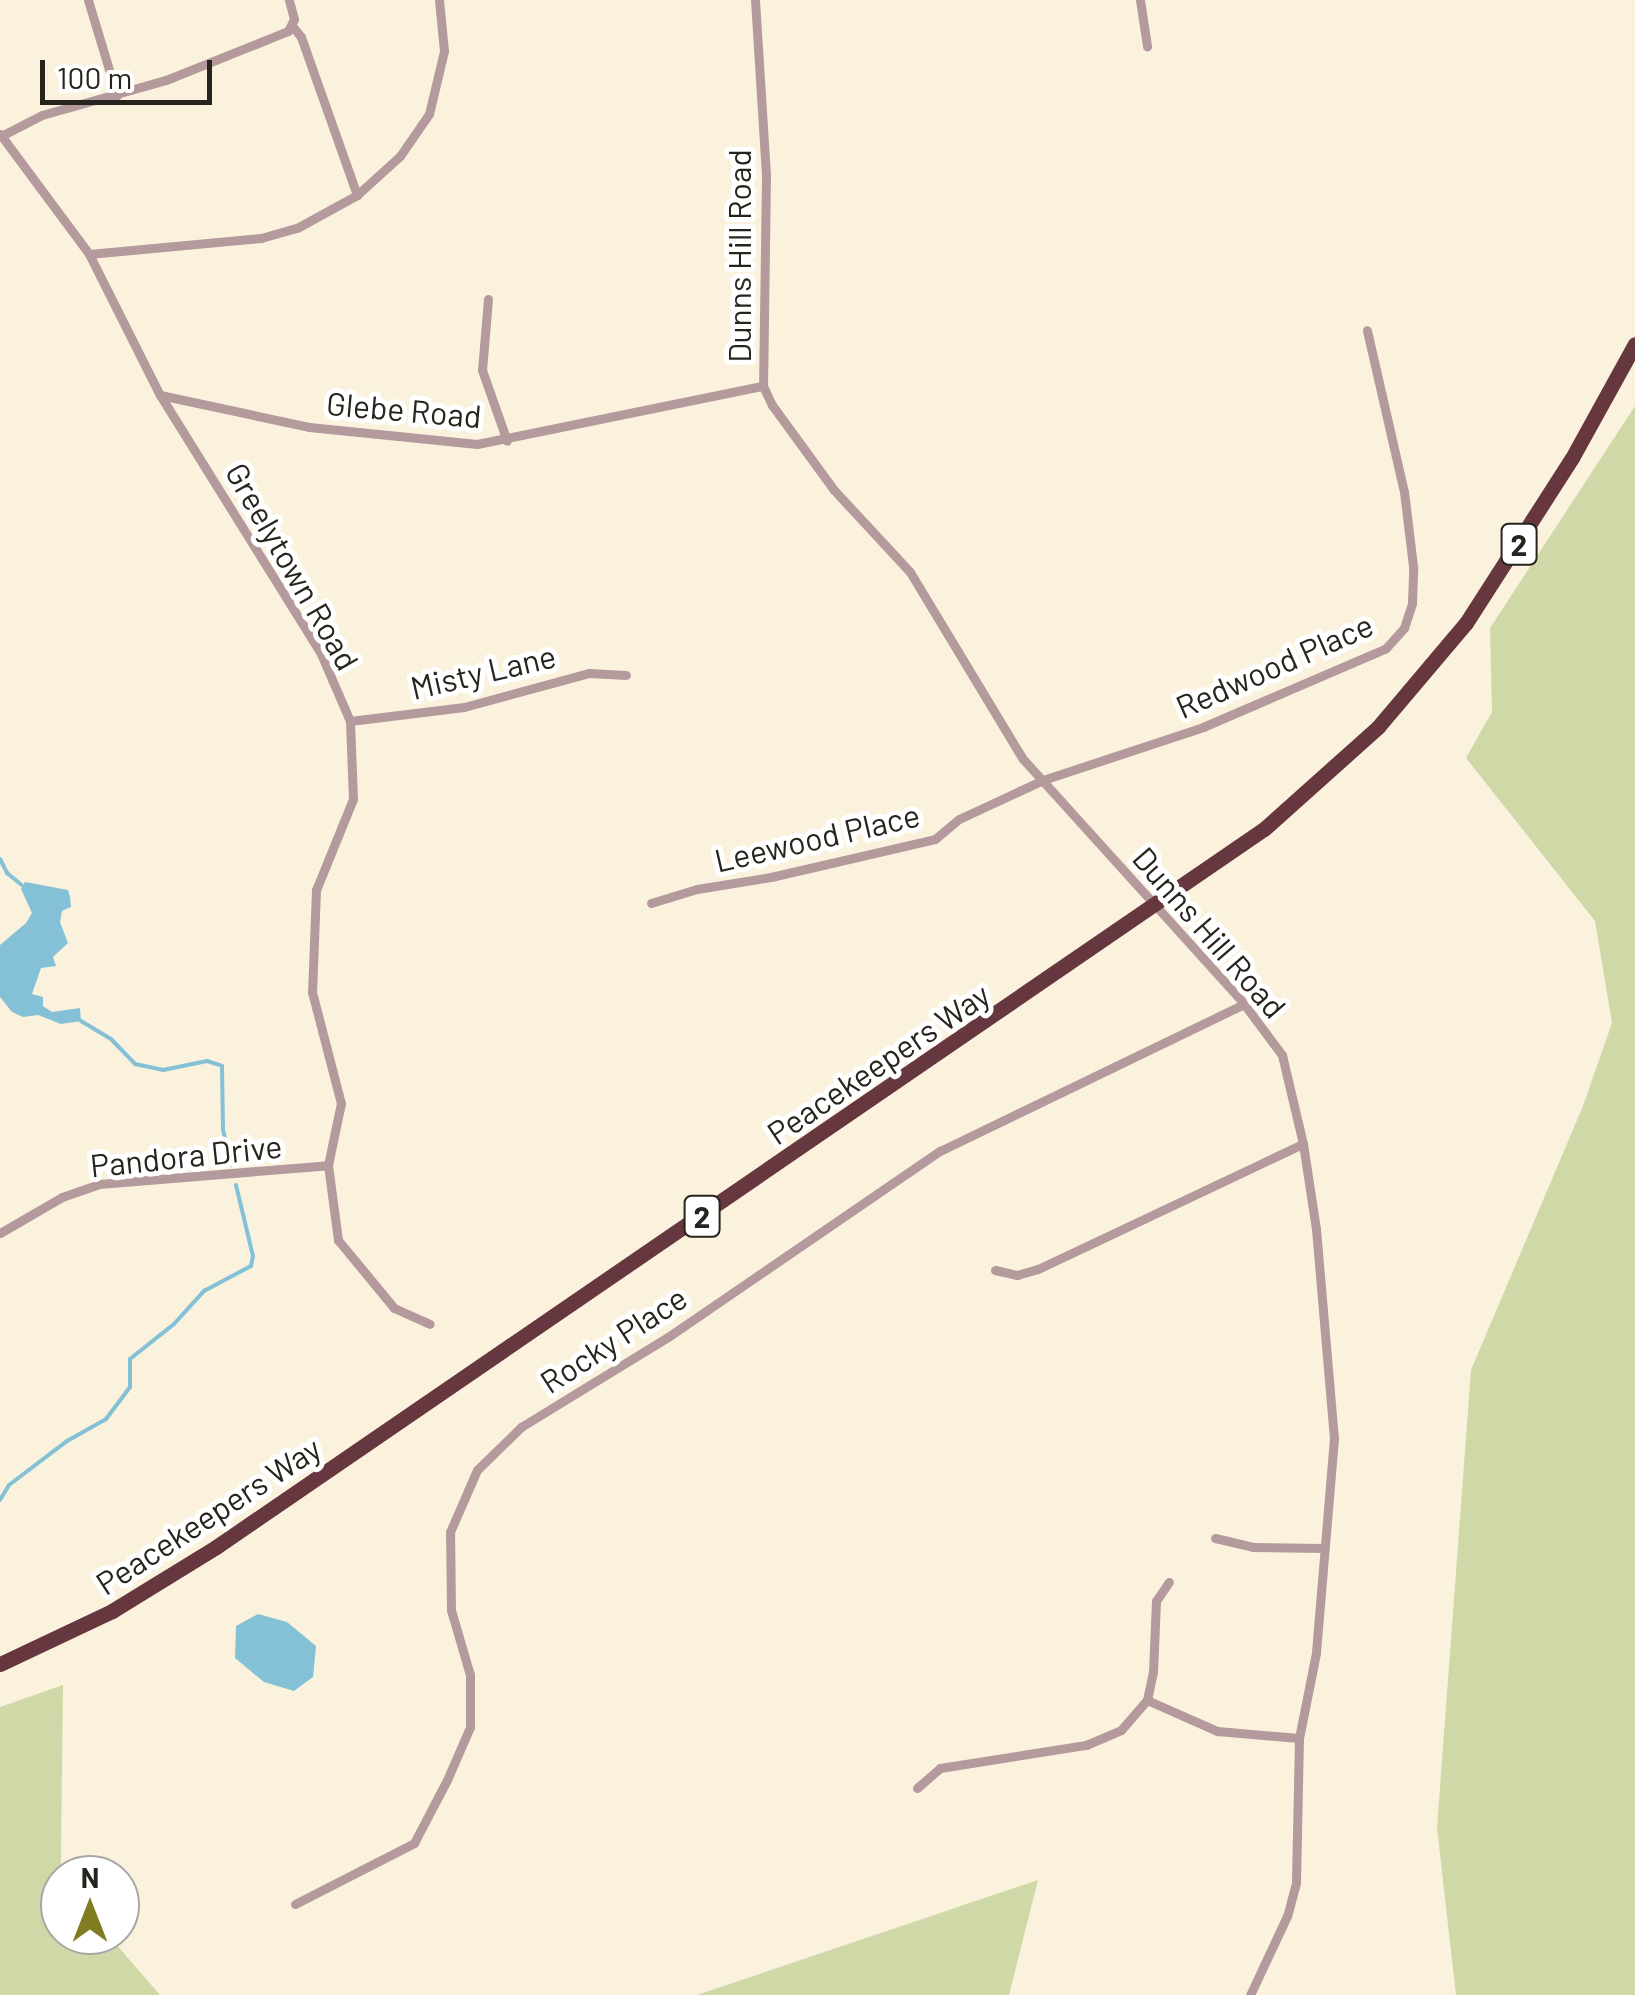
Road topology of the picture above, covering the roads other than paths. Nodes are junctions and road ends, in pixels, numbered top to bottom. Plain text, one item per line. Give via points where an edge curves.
1 (88, 0) edge
2 (289, 0) edge
3 (439, 0) edge
4 (756, 0) edge
5 (1140, 0) edge
6 (293, 27) junction
7 (1147, 46) dead end
8 (117, 96) junction
9 (1, 135) edge
10 (357, 195) junction
11 (88, 254) junction
12 (488, 299) dead end
13 (1367, 330) dead end
14 (1635, 344) edge
15 (763, 386) junction
16 (160, 395) junction
17 (507, 440) junction
18 (626, 675) dead end
19 (350, 721) junction
20 (1043, 780) junction
21 (651, 903) dead end
22 (1244, 1004) junction
23 (1303, 1144) junction
24 (328, 1165) junction
25 (0, 1233) edge
26 (995, 1270) dead end
27 (430, 1324) dead end
28 (1215, 1538) dead end
29 (1323, 1548) junction
30 (1168, 1582) dead end
31 (0, 1664) edge
32 (1147, 1700) junction
33 (1299, 1738) junction
34 (917, 1788) dead end
35 (296, 1904) dead end
36 (1250, 1995) edge

1 - 8 street
2 - 6 street
3 - 10 street via 445,41 429,114 400,156
4 - 15 street, Dunns Hill Road via 766,176
5 - 7 street
6 - 8 street
6 - 10 street
8 - 9 street via 42,115
9 - 11 street, Greelytown Road
10 - 11 street via 297,228 261,238
11 - 16 street, Greelytown Road
12 - 17 street via 482,370
13 - 20 street, Redwood Place via 1409,529 1412,602 1404,628 1386,648 1204,727
14 - 31 highway, Peacekeepers Way / 2 via 1572,458 1466,623 1378,727 1264,829 216,1548 112,1611
15 - 17 street, Glebe Road
15 - 20 street, Dunns Hill Road via 834,490 910,572
16 - 17 street, Glebe Road via 309,426 476,444
16 - 19 street, Greelytown Road via 321,654
18 - 19 street, Misty Lane via 588,673 464,708
19 - 24 street, Greelytown Road via 352,799 316,890 312,992 341,1103
20 - 21 street, Leewood Place via 959,819 935,839
20 - 22 street, Dunns Hill Road
22 - 23 street, Dunns Hill Road via 1282,1055
22 - 35 street, Rocky Place via 940,1152 668,1337 521,1427 477,1470 450,1532 451,1610 470,1674 470,1727 446,1780 414,1844
23 - 26 street via 1038,1268
23 - 29 street, Dunns Hill Road via 1334,1405
24 - 25 street, Pandora Drive via 99,1184 62,1196
24 - 27 street, Greelytown Road via 338,1240 394,1308
28 - 29 street via 1253,1547
29 - 33 street, Dunns Hill Road via 1316,1653
30 - 32 street via 1156,1602
32 - 33 street via 1216,1731
32 - 34 street via 1099,1742 940,1768
33 - 36 street, Dunns Hill Road via 1296,1883

